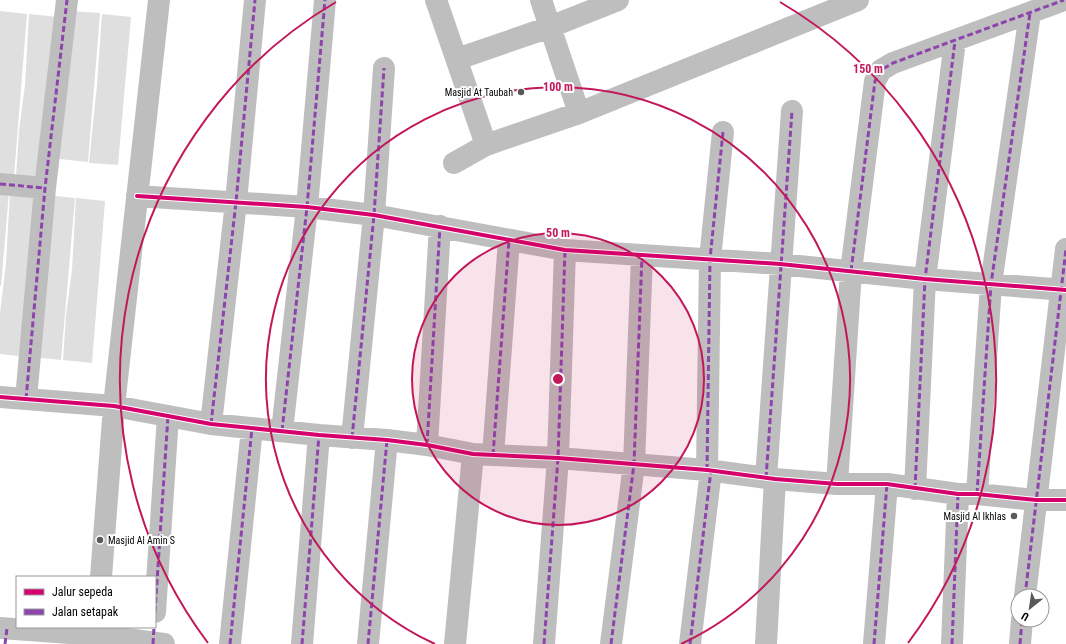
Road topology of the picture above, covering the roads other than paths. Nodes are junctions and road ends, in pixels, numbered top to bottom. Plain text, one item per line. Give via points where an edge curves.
1 (68, 0) edge
2 (159, 0) edge
3 (255, 0) edge
4 (325, 0) edge
5 (436, 0) edge
6 (541, 0) edge
7 (618, 0) edge
8 (858, 0) edge
9 (1064, 0) edge
10 (1030, 14) junction
11 (550, 27) junction
12 (955, 42) junction
13 (457, 59) junction
14 (384, 68) dead end
15 (792, 111) dead end
16 (579, 113) junction
17 (723, 132) dead end
18 (486, 145) junction
19 (454, 163) dead end
20 (0, 184) edge
21 (45, 188) junction
22 (137, 196) junction
23 (236, 202) junction
24 (307, 207) junction
25 (374, 215) junction
26 (440, 226) junction
27 (510, 240) junction
28 (1066, 249) edge
29 (565, 250) junction
30 (642, 255) junction
31 (710, 259) junction
32 (780, 264) junction
33 (851, 271) junction
34 (925, 279) junction
35 (991, 284) junction
36 (1063, 289) edge
37 (0, 397) edge
38 (26, 399) junction
39 (114, 406) junction
40 (168, 416) junction
41 (211, 424) junction
42 (252, 428) junction
43 (282, 431) junction
44 (319, 435) junction
45 (352, 438) junction
46 (387, 440) junction
47 (427, 445) junction
48 (483, 454) junction
49 (558, 458) junction
50 (634, 464) junction
51 (709, 470) junction
52 (771, 478) junction
53 (837, 484) junction
54 (887, 484) junction
55 (915, 489) junction
56 (968, 494) junction
57 (1036, 500) junction
58 (1066, 500) edge
59 (101, 576) edge
60 (1026, 588) edge
61 (156, 597) edge
62 (1021, 628) edge
63 (4, 633) edge
64 (97, 635) edge
65 (156, 639) edge
66 (230, 644) edge
67 (302, 644) edge
68 (368, 644) edge
69 (455, 644) edge
70 (544, 644) edge
71 (611, 644) edge
72 (690, 644) edge
73 (766, 644) edge
74 (874, 644) edge
75 (952, 644) edge
76 (1020, 644) edge

1 - 21 street
2 - 22 street
3 - 23 street
4 - 24 street
5 - 13 street
6 - 11 street
7 - 11 street
8 - 16 street
9 - 10 street
10 - 12 street
10 - 35 street
11 - 13 street
11 - 16 street
12 - 33 street via 893,63 881,70 875,81
12 - 34 street
13 - 18 street
14 - 25 street
15 - 32 street
16 - 18 street
17 - 31 street
18 - 19 street
20 - 21 street
21 - 38 street
22 - 23 street
22 - 39 street
23 - 24 street
23 - 41 street
24 - 25 street
24 - 43 street
25 - 26 street
25 - 45 street
26 - 27 street
26 - 47 street
27 - 29 street
27 - 48 street
28 - 36 street
29 - 30 street
29 - 49 street
30 - 31 street
30 - 50 street
31 - 32 street
31 - 51 street
32 - 33 street
32 - 52 street
33 - 34 street
33 - 53 street
34 - 35 street
34 - 55 street
35 - 36 street
35 - 56 street
36 - 57 street
37 - 38 street
38 - 39 street
39 - 40 street
39 - 59 street
40 - 41 street
40 - 61 street
41 - 42 street
42 - 43 street
42 - 66 street
43 - 44 street
44 - 45 street
44 - 67 street
45 - 46 street
46 - 47 street
46 - 68 street
47 - 48 street
48 - 49 street
48 - 69 street
49 - 50 street
49 - 70 street
50 - 51 street
50 - 71 street
51 - 52 street
51 - 72 street
52 - 53 street
52 - 73 street
53 - 54 street
54 - 55 street
54 - 74 street
55 - 56 street
56 - 57 street
56 - 75 street
57 - 58 street
57 - 60 street
62 - 76 street
63 - 64 street
64 - 65 street

